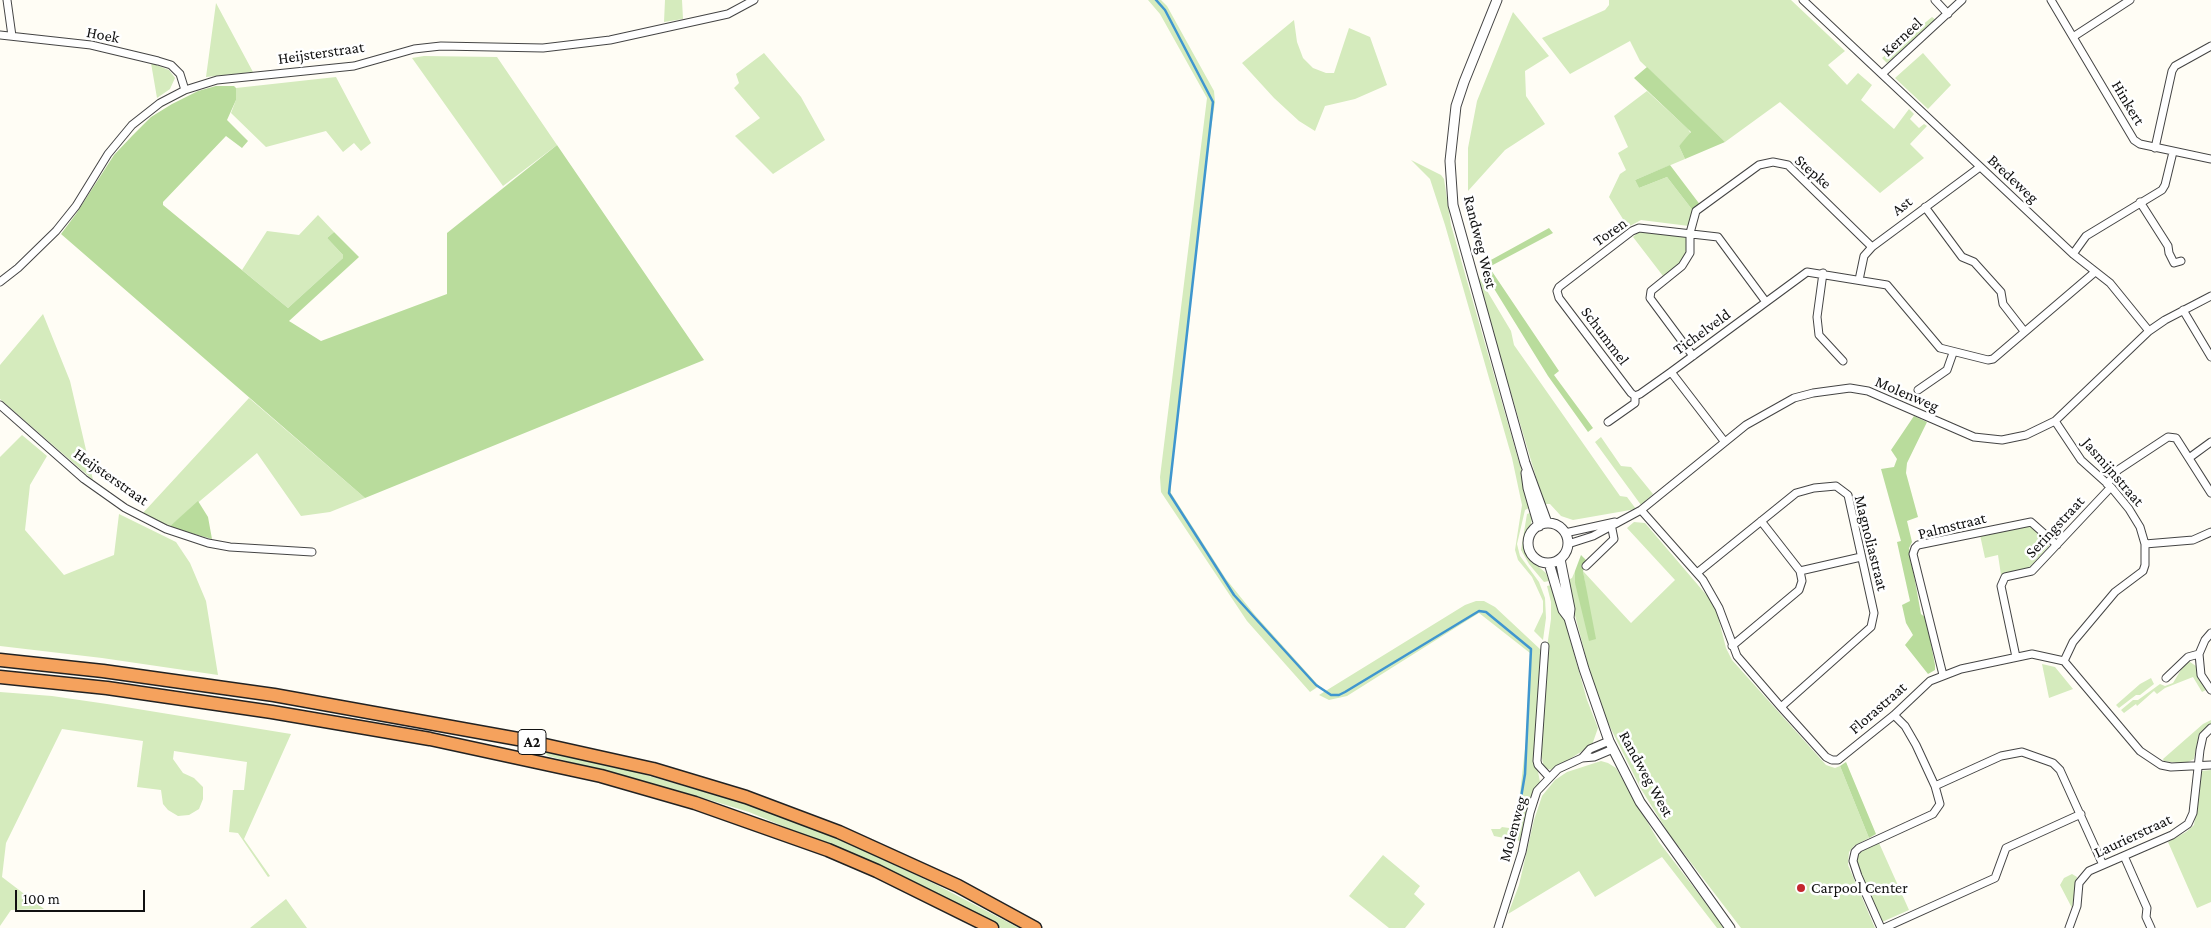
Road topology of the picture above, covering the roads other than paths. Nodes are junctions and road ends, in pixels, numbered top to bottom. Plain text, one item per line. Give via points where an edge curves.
1 (7, 0) edge
2 (754, 0) edge
3 (1497, 0) edge
4 (1803, 0) edge
5 (1935, 0) edge
6 (1962, 0) edge
7 (2051, 0) edge
8 (2130, 0) edge
9 (1948, 14) junction
10 (0, 35) edge
11 (12, 36) junction
12 (2073, 37) junction
13 (2211, 46) edge
14 (1882, 74) junction
15 (185, 90) junction
16 (2155, 148) junction
17 (2173, 152) junction
18 (2211, 159) edge
19 (1980, 167) junction
20 (2140, 202) junction
21 (1925, 207) junction
22 (1690, 233) junction
23 (1872, 247) junction
24 (2073, 254) junction
25 (2182, 261) dead end
26 (2095, 272) junction
27 (1823, 273) junction
28 (1859, 280) junction
29 (0, 282) edge
30 (1558, 291) joint
31 (2211, 296) edge
32 (1766, 302) junction
33 (2183, 310) junction
34 (2024, 331) junction
35 (2149, 331) junction
36 (1953, 353) junction
37 (1693, 356) junction
38 (2211, 357) edge
39 (1843, 362) dead end
40 (1671, 372) junction
41 (1918, 390) dead end
42 (1635, 396) junction
43 (0, 405) edge
44 (2055, 421) junction
45 (1608, 422) dead end
46 (1724, 441) junction
47 (2211, 442) edge
48 (2190, 458) junction
49 (2109, 486) junction
50 (2211, 493) edge
51 (1641, 510) junction
52 (1761, 521) junction
53 (1543, 524) junction
54 (1611, 525) junction
55 (2211, 532) edge
56 (1565, 533) junction
57 (1568, 544) junction
58 (2145, 544) junction
59 (2057, 545) junction
60 (312, 552) dead end
61 (1861, 557) junction
62 (1560, 559) junction
63 (1549, 563) junction
64 (1586, 566) dead end
65 (1800, 571) junction
66 (1697, 573) junction
67 (1569, 618) junction
68 (2211, 633) edge
69 (1545, 646) dead end
70 (1732, 646) junction
71 (2199, 654) junction
72 (2016, 657) junction
73 (0, 660) edge
74 (2064, 661) junction
75 (1943, 675) junction
76 (0, 677) edge
77 (2166, 678) dead end
78 (2211, 690) edge
79 (1781, 707) junction
80 (1894, 715) junction
81 (2211, 728) edge
82 (1611, 745) junction
83 (2198, 765) junction
84 (2211, 765) edge
85 (1549, 778) junction
86 (1935, 786) junction
87 (2081, 814) junction
88 (2124, 856) junction
89 (2103, 865) junction
90 (992, 928) edge
91 (1035, 928) edge
92 (1498, 928) edge
93 (1730, 928) edge
94 (1882, 928) edge
95 (2069, 928) edge
96 (2151, 928) edge

1 - 11 street
2 - 15 street, Heijsterstraat via 728,14 610,40 543,48 441,46 414,49 354,66 217,80
3 - 53 street, Randweg West via 1456,106 1450,161 1453,205
4 - 14 street, Bredeweg
5 - 9 street
6 - 9 street, Kerneel
7 - 12 street, Hinkert
8 - 12 street
9 - 14 street, Kerneel
10 - 11 street, Hoek
11 - 15 street, Hoek via 91,45 171,65 180,74
12 - 16 street, Hinkert via 2134,140
13 - 16 street via 2175,66 2172,71
14 - 19 street, Bredeweg
15 - 29 street, Heijsterstraat via 160,103 132,125 108,154 76,206 56,231
16 - 17 street, Hinkert
17 - 18 street, Hinkert
17 - 20 street via 2162,190
19 - 21 street, Ast
19 - 24 street, Bredeweg
20 - 24 street via 2086,236
20 - 25 street via 2168,246 2174,263
21 - 23 street, Ast
21 - 34 street via 1962,257 1974,262 2001,292 2003,304
22 - 23 street, Stepke via 1696,211 1759,165 1773,162 1788,165
22 - 30 street, Toren via 1639,228 1632,231
22 - 32 street, Toren via 1718,237
22 - 37 street via 1690,253 1682,266 1651,290 1650,298
23 - 28 street, Ast via 1864,256
24 - 26 street, Bredeweg
26 - 34 street, Tichelveld
26 - 35 street, Bredeweg via 2110,284
27 - 28 street, Tichelveld
27 - 32 street, Tichelveld via 1807,272
27 - 39 street via 1817,317 1819,335
28 - 36 street, Tichelveld via 1887,285 1940,348
30 - 42 street, Schummel via 1559,298
31 - 33 street
32 - 37 street, Tichelveld
33 - 35 street
33 - 38 street
34 - 36 street, Tichelveld via 1993,359
35 - 44 street, Molenweg
36 - 41 street via 1947,370
37 - 40 street, Tichelveld
40 - 42 street
40 - 46 street, Tichelveld
42 - 45 street via 1635,403
43 - 60 street, Heijsterstraat via 84,479 125,508 166,529 230,547
44 - 46 street, Molenweg via 2026,435 1988,440 1868,391 1833,389 1794,398 1769,410
44 - 49 street, Jasmijnstraat via 2081,460
46 - 51 street, Molenweg
47 - 48 street
48 - 49 street, Seringstraat via 2176,438 2168,437 2124,465
48 - 50 street, Seringstraat
49 - 58 street, Jasmijnstraat via 2129,508
49 - 59 street, Seringstraat
51 - 54 street, Molenweg
51 - 66 street, Florastraat
52 - 61 street, Magnoliastraat via 1796,493 1836,486 1848,495
52 - 65 street
52 - 66 street, Magnoliastraat
53 - 56 street via 1558,526
53 - 63 street via 1530,535 1529,548 1536,559
54 - 56 street, Molenweg
54 - 57 street, Molenweg via 1593,536
54 - 64 street via 1614,539
55 - 58 street via 2193,540
56 - 57 street
57 - 62 street
58 - 74 street, Jasmijnstraat via 2143,571 2115,592 2073,642
59 - 72 street, Seringstraat via 2032,571 2005,577 2001,586
59 - 75 street, Palmstraat via 2031,522 1915,548 1913,554
61 - 65 street
61 - 79 street, Magnoliastraat via 1874,613 1871,627
62 - 63 street
62 - 67 street, Randweg West
63 - 67 street, Randweg West via 1563,610
65 - 70 street via 1802,581 1799,590
66 - 70 street, Florastraat via 1719,608
67 - 82 street, Randweg West
68 - 71 street
69 - 85 street via 1537,760
70 - 79 street, Florastraat
71 - 77 street via 2188,657
71 - 78 street via 2201,675
72 - 74 street, Florastraat via 2032,654
72 - 75 street, Florastraat
73 - 91 highway, A2 via 274,695 509,738 653,769 746,797 839,832 958,886
74 - 83 street via 2140,751 2171,768
75 - 80 street, Florastraat via 1930,682
76 - 90 highway, A2 via 107,688 272,712 430,739 602,776 695,803 820,847 877,871
79 - 80 street, Florastraat via 1826,757 1838,760
80 - 86 street via 1916,745
81 - 83 street via 2204,736
82 - 85 street, Molenweg via 1594,757 1582,758 1558,769
82 - 93 street, Randweg West via 1640,802
83 - 84 street
83 - 88 street, Laurierstraat via 2193,813 2188,824 2172,835
85 - 92 street, Molenweg via 1537,791
86 - 87 street via 2001,756 2022,752 2053,763 2060,770
86 - 94 street via 1940,804 1933,814 1855,852 1853,861 1858,876
87 - 89 street
87 - 94 street via 2006,848 1995,878
88 - 89 street, Laurierstraat
88 - 96 street via 2147,908 2146,917
89 - 95 street, Laurierstraat via 2089,871 2079,882 2077,906

